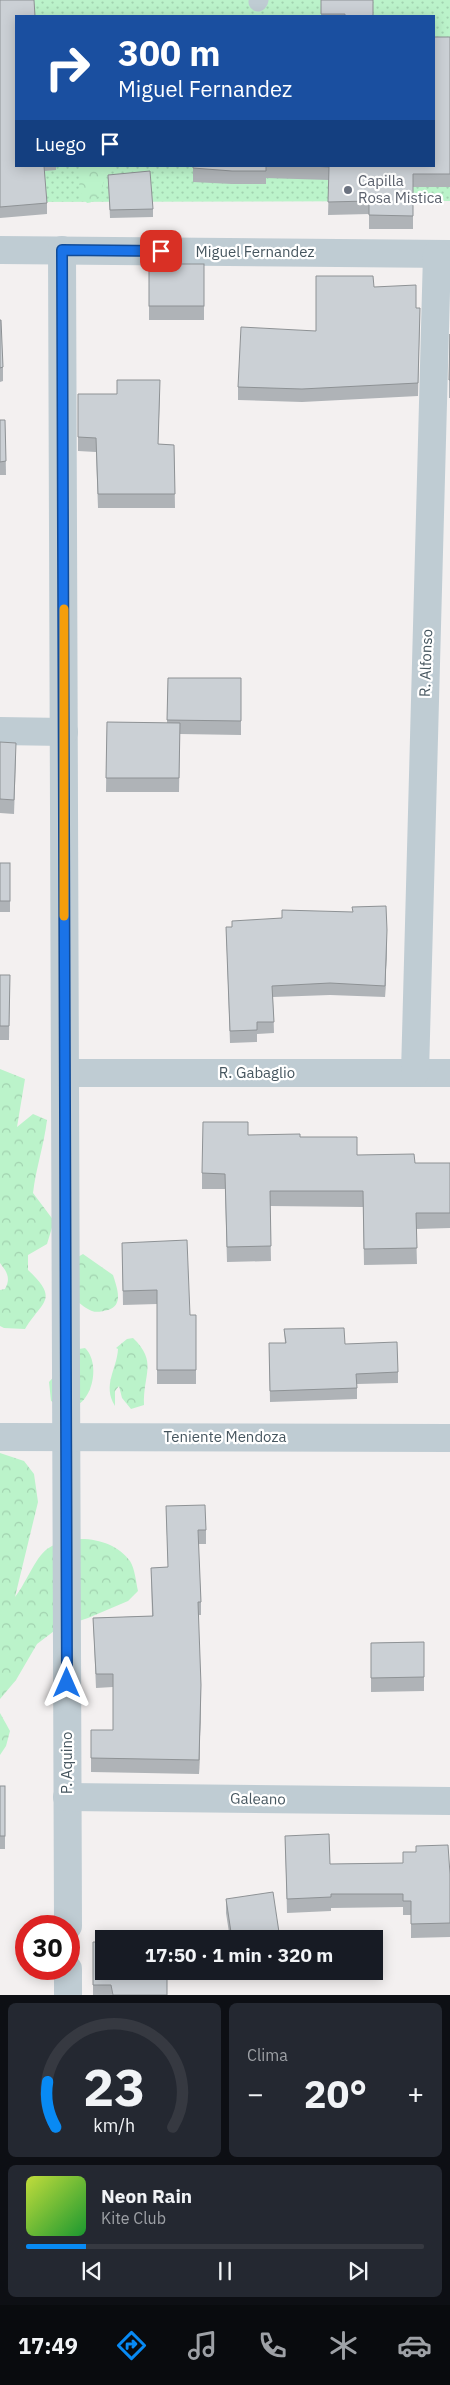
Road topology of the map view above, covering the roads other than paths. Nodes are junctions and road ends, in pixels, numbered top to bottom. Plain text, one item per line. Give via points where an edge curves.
1 (0, 250) edge
2 (62, 250) junction
3 (444, 254) edge
4 (0, 731) edge
5 (64, 732) junction
6 (65, 1073) junction
7 (415, 1073) junction
8 (450, 1073) edge
9 (0, 1436) edge
10 (66, 1436) junction
11 (450, 1438) edge
12 (67, 1797) junction
13 (450, 1801) edge
14 (68, 1915) edge
15 (68, 1980) edge
16 (68, 1995) edge

1 - 2 street, Miguel Fernandez
2 - 3 street, Miguel Fernandez
2 - 5 street, P. Aquino
3 - 7 street, R. Alfonso
4 - 5 street
5 - 6 street, P. Aquino
6 - 7 street, R. Gabaglio
6 - 10 street, P. Aquino
7 - 8 street, R. Gabaglio
9 - 10 street, Teniente Mendoza
10 - 11 street, Teniente Mendoza
10 - 12 street, P. Aquino
12 - 13 street, Galeano
12 - 14 street, P. Aquino
15 - 16 street

